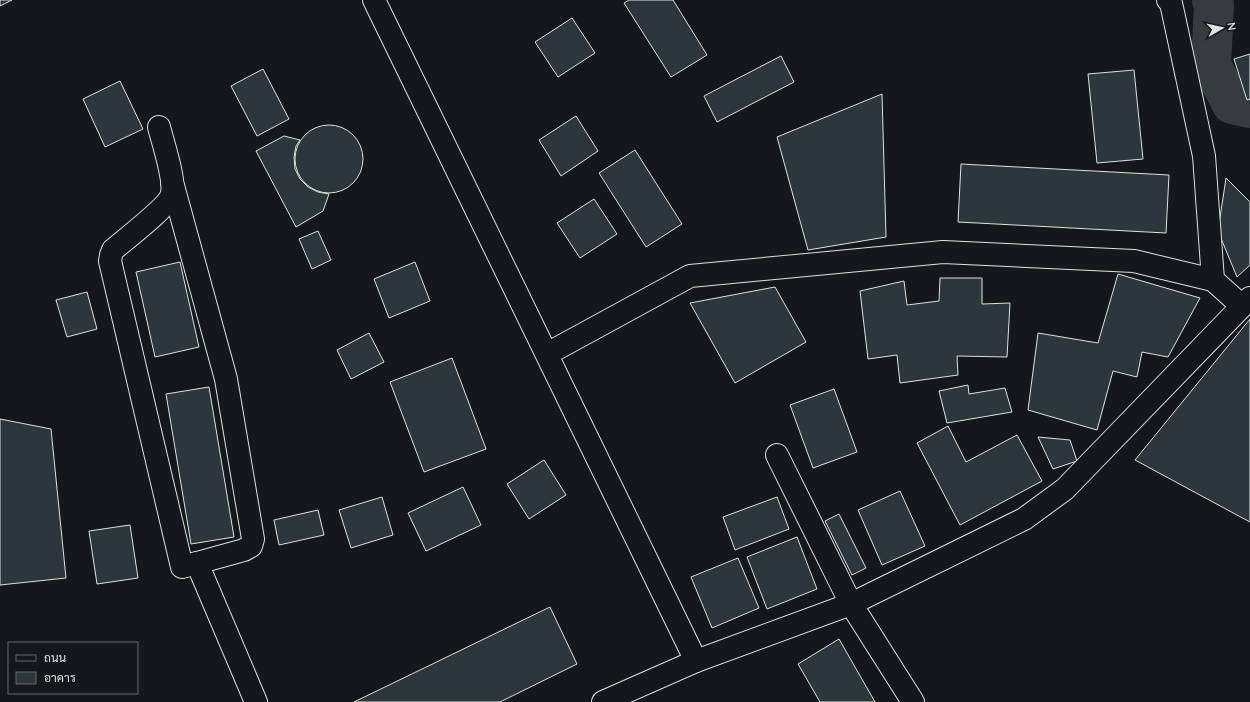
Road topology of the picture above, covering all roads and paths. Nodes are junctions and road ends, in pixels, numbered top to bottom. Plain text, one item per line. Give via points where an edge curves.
1 (374, 0) edge
2 (1168, 0) edge
3 (159, 127) dead end
4 (172, 180) junction
5 (1213, 280) junction
6 (1246, 302) edge
7 (547, 354) junction
8 (777, 455) dead end
9 (197, 563) junction
10 (851, 604) junction
11 (696, 661) junction
12 (256, 702) edge
13 (603, 702) edge
14 (913, 702) edge

1 - 7 street
2 - 5 street via 1171,3 1204,156
3 - 4 street
4 - 9 street via 226,379 253,538 251,546 244,550
4 - 9 street via 172,194 165,205 113,250 110,261 182,567
5 - 6 street
5 - 7 street via 1134,261 943,252 690,276
6 - 10 street via 1065,489 1024,519
7 - 11 street
8 - 10 street
9 - 12 street
10 - 11 street
10 - 14 street
11 - 13 street

